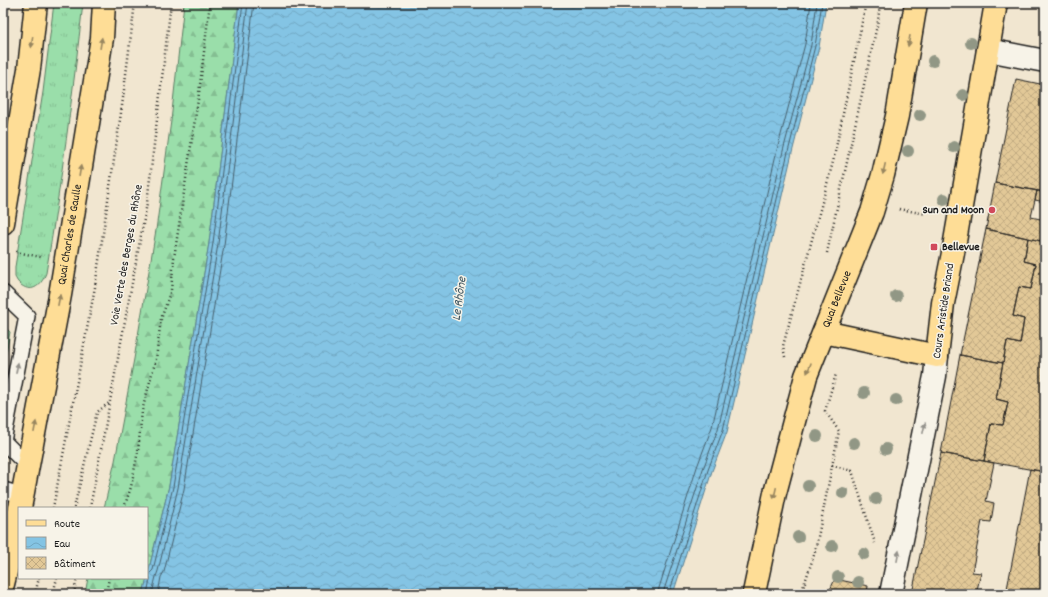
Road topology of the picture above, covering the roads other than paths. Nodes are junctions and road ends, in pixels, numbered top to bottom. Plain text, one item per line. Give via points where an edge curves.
1 (36, 3) edge
2 (104, 3) edge
3 (916, 3) edge
4 (996, 3) edge
5 (988, 50) junction
6 (1045, 61) edge
7 (3, 223) edge
8 (3, 293) edge
9 (824, 332) junction
10 (937, 356) junction
11 (28, 466) junction
12 (16, 501) edge
13 (3, 584) edge
14 (754, 594) edge
15 (891, 594) edge

1 -> 7 main road
11 -> 2 main road, Quai Charles de Gaulle via 60,295 102,38
3 -> 9 main road, Quai Bellevue via 883,175 872,212
4 - 5 main road, Cours Aristide Briand
5 - 6 main road
5 - 10 main road, Cours Aristide Briand via 943,303
11 -> 8 lane via 3,441 27,316
9 - 10 main road
9 -> 14 main road, Quai Bellevue via 806,376 775,493
15 -> 10 main road, Cours Aristide Briand
11 - 12 main road, Quai Charles de Gaulle
12 - 13 main road, Quai Charles de Gaulle via 14,539

